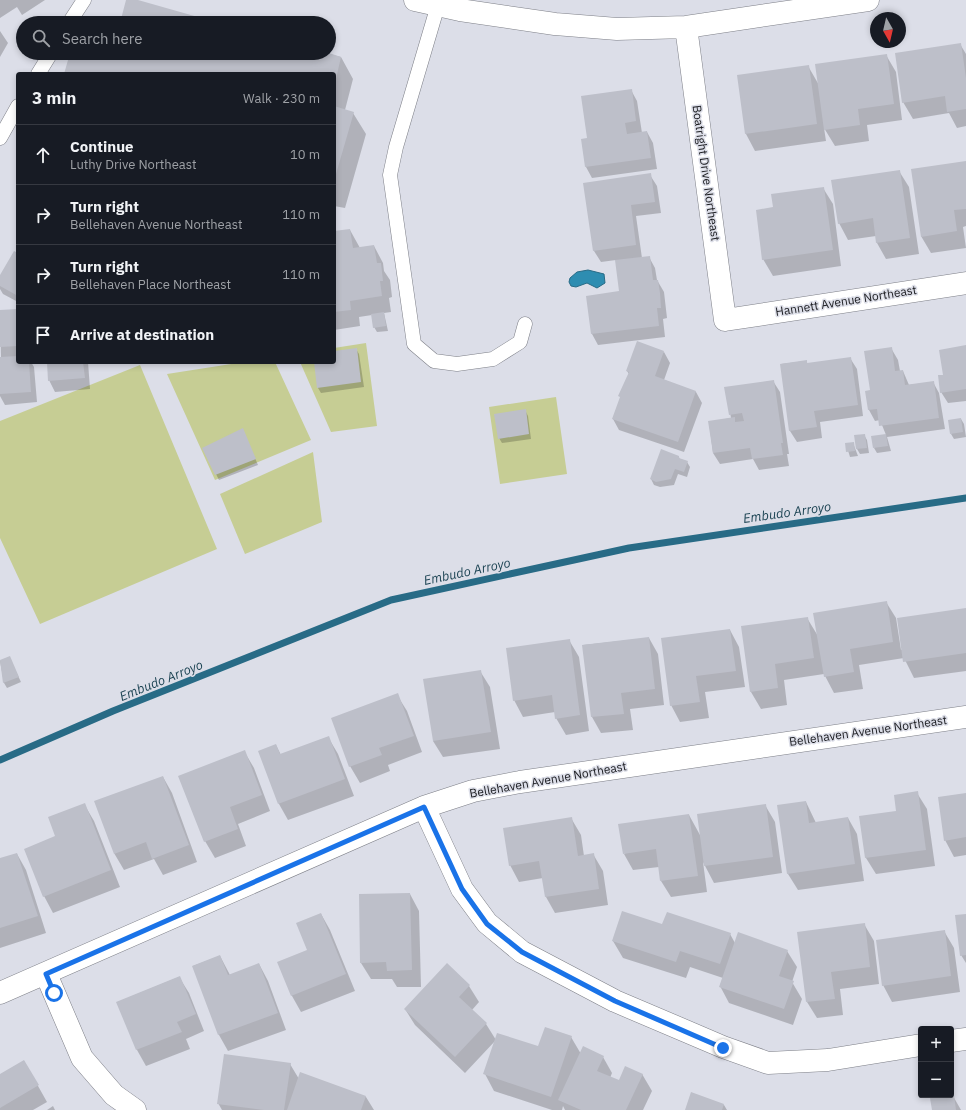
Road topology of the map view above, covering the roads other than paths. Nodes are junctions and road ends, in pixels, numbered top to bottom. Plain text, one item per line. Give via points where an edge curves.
1 (84, 0) edge
2 (415, 0) edge
3 (868, 0) edge
4 (438, 5) junction
5 (74, 16) edge
6 (686, 27) junction
7 (47, 60) edge
8 (39, 72) edge
9 (16, 110) edge
10 (0, 138) edge
11 (966, 283) edge
12 (725, 320) joint
13 (524, 324) dead end
14 (966, 717) edge
15 (424, 807) junction
16 (46, 974) junction
17 (0, 993) edge
18 (966, 1039) edge
19 (954, 1041) edge
20 (918, 1046) edge
21 (135, 1110) edge

1 - 5 lane
2 - 4 street
3 - 6 street
4 - 6 street via 554,24 617,28
4 - 13 lane via 390,175 414,344 434,361 457,364 493,359 520,342
6 - 12 street, Boatright Drive Northeast
7 - 8 lane
9 - 10 lane
11 - 12 street, Hannett Avenue Northeast
14 - 15 street, Bellehaven Avenue Northeast via 520,782 473,791
15 - 16 street, Bellehaven Avenue Northeast
15 - 20 street via 462,889 487,924 522,952 615,1001 723,1048 768,1063 828,1060
16 - 17 street, Bellehaven Avenue Northeast
16 - 21 street via 82,1058 114,1095
18 - 19 street

